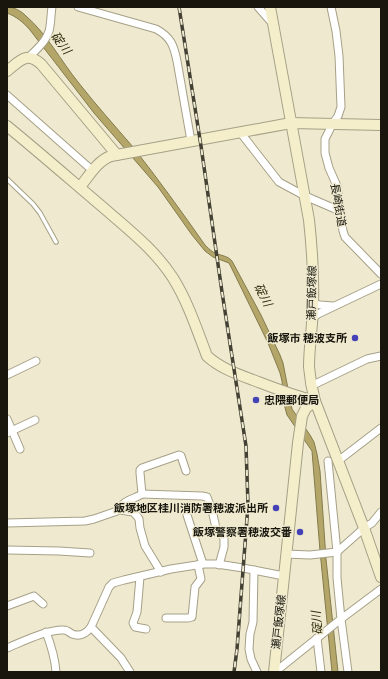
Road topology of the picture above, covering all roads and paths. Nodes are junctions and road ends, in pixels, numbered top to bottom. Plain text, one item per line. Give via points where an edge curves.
1 (52, 7) edge
2 (78, 7) edge
3 (258, 7) edge
4 (270, 7) edge
5 (331, 7) edge
6 (273, 25) junction
7 (29, 57) junction
8 (7, 71) edge
9 (7, 95) edge
10 (292, 123) junction
11 (332, 123) junction
12 (381, 125) edge
13 (7, 126) edge
14 (240, 132) junction
15 (191, 141) junction
16 (122, 154) junction
17 (93, 171) junction
18 (7, 179) edge
19 (80, 187) junction
20 (305, 196) junction
21 (340, 211) junction
22 (56, 242) dead end
23 (381, 274) edge
24 (381, 284) edge
25 (313, 303) junction
26 (335, 306) junction
27 (312, 320) junction
28 (381, 356) edge
29 (36, 361) dead end
30 (7, 375) edge
31 (311, 386) junction
32 (315, 401) junction
33 (7, 419) edge
34 (35, 420) dead end
35 (381, 428) edge
36 (10, 432) edge
37 (20, 449) dead end
38 (328, 461) dead end
39 (338, 461) junction
40 (186, 471) dead end
41 (142, 494) junction
42 (120, 510) junction
43 (381, 512) edge
44 (187, 515) dead end
45 (7, 523) edge
46 (364, 528) junction
47 (7, 550) edge
48 (335, 552) junction
49 (90, 553) dead end
50 (286, 554) junction
51 (200, 564) junction
52 (219, 565) junction
53 (254, 570) junction
54 (161, 572) junction
55 (284, 576) junction
56 (140, 577) junction
57 (381, 577) edge
58 (381, 589) edge
59 (42, 604) dead end
60 (7, 606) edge
61 (166, 618) dead end
62 (340, 620) junction
63 (91, 627) junction
64 (146, 629) dead end
65 (46, 632) junction
66 (318, 637) junction
67 (7, 648) edge
68 (56, 672) edge
69 (130, 672) edge
70 (257, 672) edge
71 (274, 672) edge
72 (321, 672) edge
73 (348, 672) edge

1 - 7 street via 48,35
2 - 15 street via 156,29 170,39 175,49
3 - 6 street
4 - 6 street, 瀬戸飯塚線
5 - 11 street, 長崎街道 via 339,56 341,107
6 - 10 street, 瀬戸飯塚線
7 - 8 street
7 - 16 street via 41,64
9 - 17 street
10 - 11 street
10 - 14 street
10 - 20 street, 瀬戸飯塚線
11 - 12 street
11 - 21 street, 長崎街道 via 325,139 324,153 337,186
13 - 19 street
14 - 15 street
14 - 20 street via 279,182
15 - 16 street
16 - 17 street via 106,158
17 - 19 street
18 - 22 lane via 33,204
19 - 32 street via 158,258 188,305 207,356 213,362 272,388
20 - 21 street
20 - 25 street, 瀬戸飯塚線 via 312,249
21 - 23 street, 長崎街道 via 345,237
24 - 26 street
25 - 26 street
25 - 27 street, 瀬戸飯塚線
26 - 27 street via 318,314
27 - 31 street, 瀬戸飯塚線 via 309,367
28 - 31 street via 367,359
29 - 30 street
31 - 32 street, 瀬戸飯塚線
32 - 39 street
32 - 50 street, 瀬戸飯塚線 via 306,408 302,416
33 - 36 street
34 - 36 street
35 - 39 street
36 - 37 street
38 - 48 street
39 - 46 street
40 - 41 street via 181,456 142,468
41 - 42 street via 124,503
41 - 52 street via 207,497 217,531 224,537
42 - 45 street via 86,521
42 - 54 street via 133,512 139,519 145,546
43 - 46 street
44 - 51 street
46 - 48 street
46 - 57 street
47 - 49 street
48 - 50 street
48 - 62 street
50 - 55 street, 瀬戸飯塚線
51 - 52 street
51 - 54 street
51 - 61 street via 201,579 195,587 192,617
52 - 53 street
53 - 55 street
53 - 70 street via 253,622 249,649
54 - 56 street
55 - 71 street, 瀬戸飯塚線
56 - 63 street via 113,583 109,587
56 - 64 street via 137,612 133,623 135,627
58 - 62 street
59 - 60 street via 34,596
62 - 66 street
62 - 73 street
63 - 65 street via 81,635 64,630
63 - 69 street via 121,658
65 - 67 street
65 - 68 street
66 - 71 street
66 - 72 street

